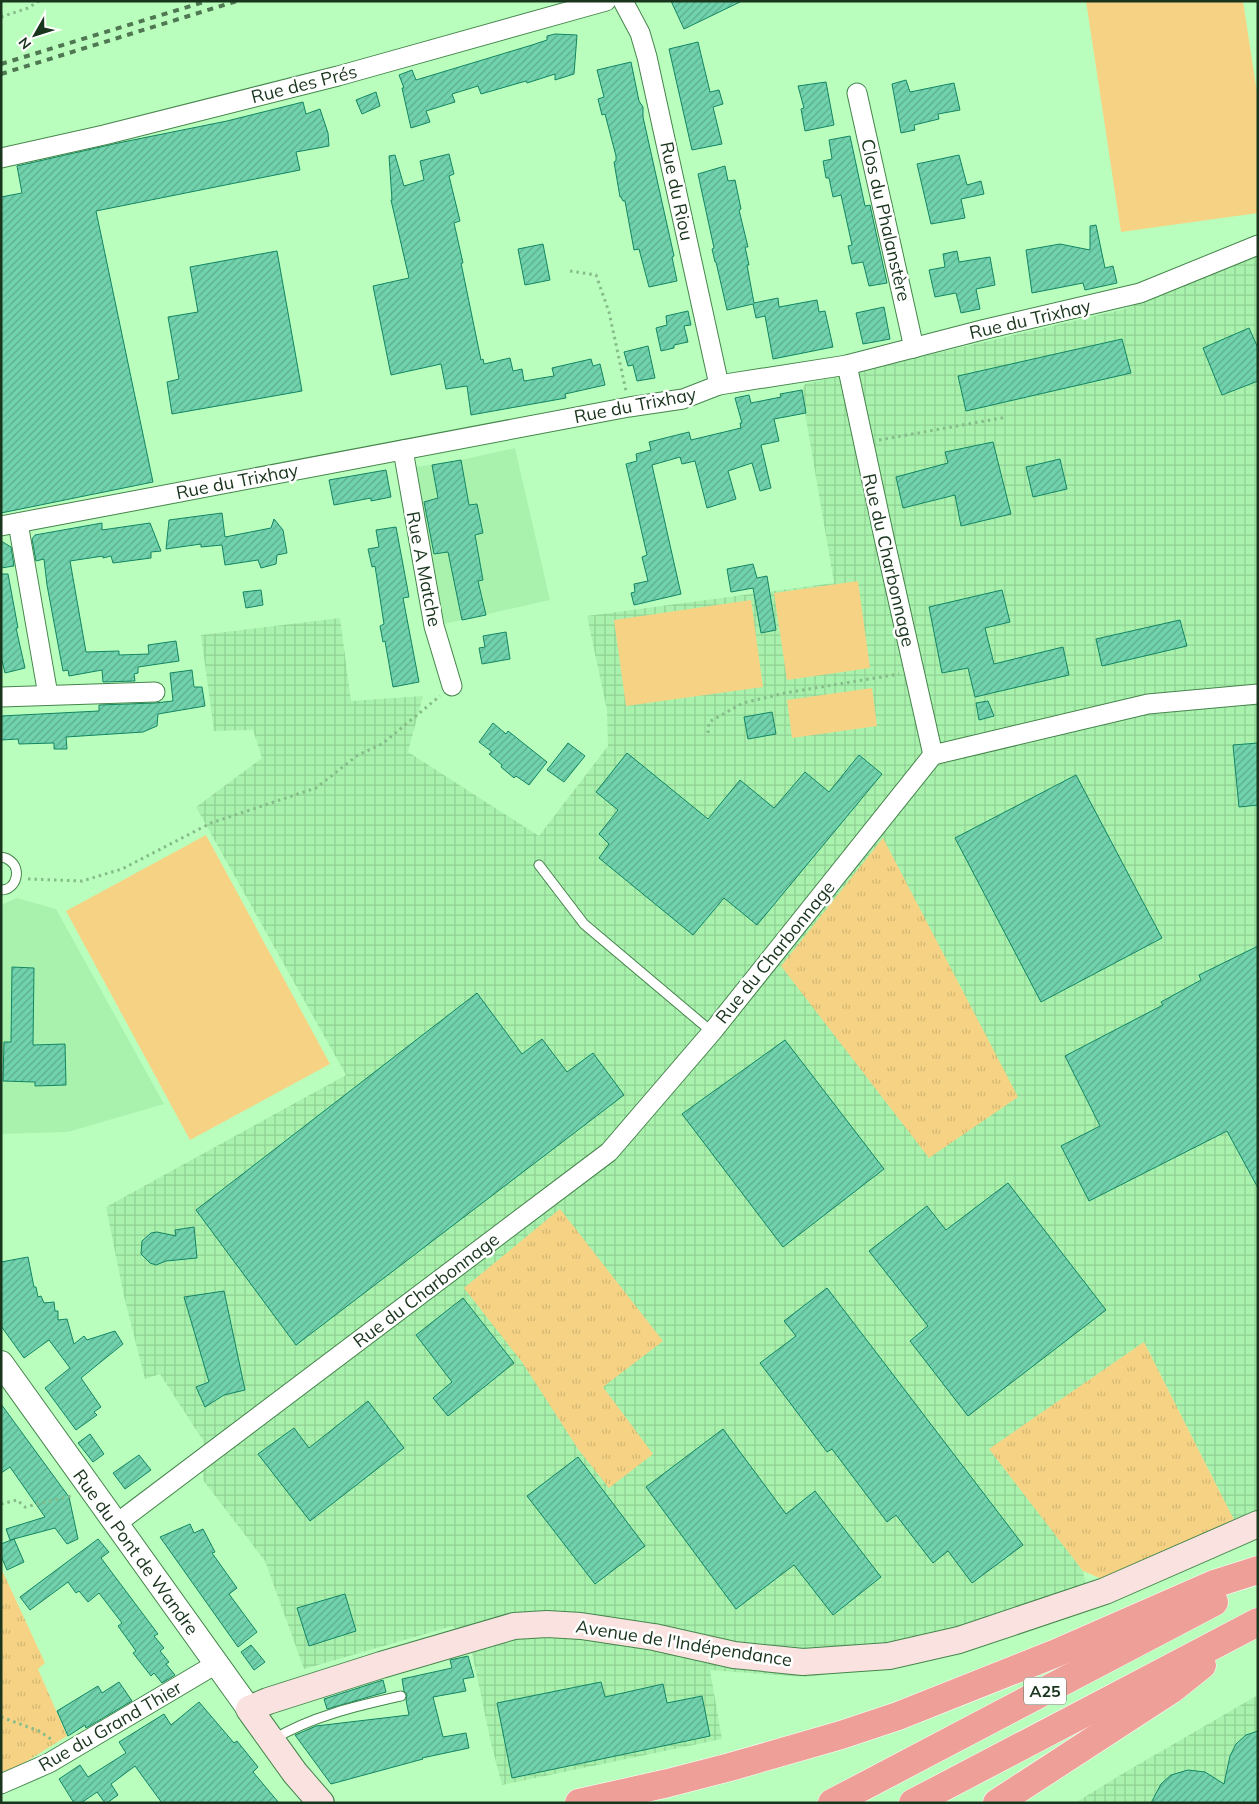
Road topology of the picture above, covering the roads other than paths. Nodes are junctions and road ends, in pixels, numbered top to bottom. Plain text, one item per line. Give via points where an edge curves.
1 (606, 1) edge
2 (623, 1) edge
3 (857, 93) dead end
4 (1, 158) edge
5 (1258, 245) edge
6 (914, 348) junction
7 (847, 365) junction
8 (719, 385) junction
9 (403, 450) junction
10 (10, 525) edge
11 (452, 686) road end
12 (155, 692) dead end
13 (1258, 694) edge
14 (48, 695) junction
15 (1, 697) edge
16 (933, 755) junction
17 (1, 857) edge
18 (539, 865) dead end
19 (1, 890) edge
20 (712, 1032) junction
21 (1, 1363) edge
22 (116, 1524) junction
23 (1258, 1524) edge
24 (1258, 1570) edge
25 (1258, 1580) edge
26 (1254, 1624) edge
27 (216, 1664) junction
28 (400, 1696) dead end
29 (248, 1709) junction
30 (271, 1741) junction
31 (1, 1784) edge
32 (321, 1803) edge
33 (579, 1803) edge
34 (832, 1803) edge
35 (914, 1803) edge
36 (997, 1803) edge

1 - 4 street, Rue des Prés via 338,76
2 - 8 street, Rue du Riou via 640,33 647,57
3 - 6 street, Clos du Phalanstère
5 - 6 street, Rue du Trixhay via 1140,293
6 - 7 street, Rue du Trixhay
7 - 8 street, Rue du Trixhay
7 - 16 street, Rue du Charbonnage
8 - 9 street, Rue du Trixhay via 683,399
9 - 10 street, Rue du Trixhay
9 - 11 street, Rue A Matche via 434,626
10 - 14 street
12 - 14 street
13 - 16 street via 1148,704
14 - 15 street
16 - 20 street, Rue du Charbonnage
17 - 19 lane via 10,860 16,869 12,886
18 - 20 lane, Rue du Charbonnage via 584,924
20 - 22 street, Rue du Charbonnage via 608,1152
21 - 22 street, Rue du Pont de Wandre
22 - 27 street, Rue du Pont de Wandre
23 - 29 main road, Avenue de l'Indépendance via 1105,1591 959,1640 889,1656 803,1662 734,1655 654,1637 581,1626 514,1626
24 - 33 highway, A25 via 1214,1584 1054,1654 898,1716 739,1764
25 - 34 highway, A25
26 - 35 highway, A25
26 - 36 highway, A25 via 1172,1689
27 - 29 street, Rue du Pont de Wandre
27 - 31 street, Rue du Grand Thier via 49,1763
28 - 30 lane via 326,1715
29 - 30 main road, Rue du Pont de Wandre
30 - 32 main road, Rue du Pont de Wandre

